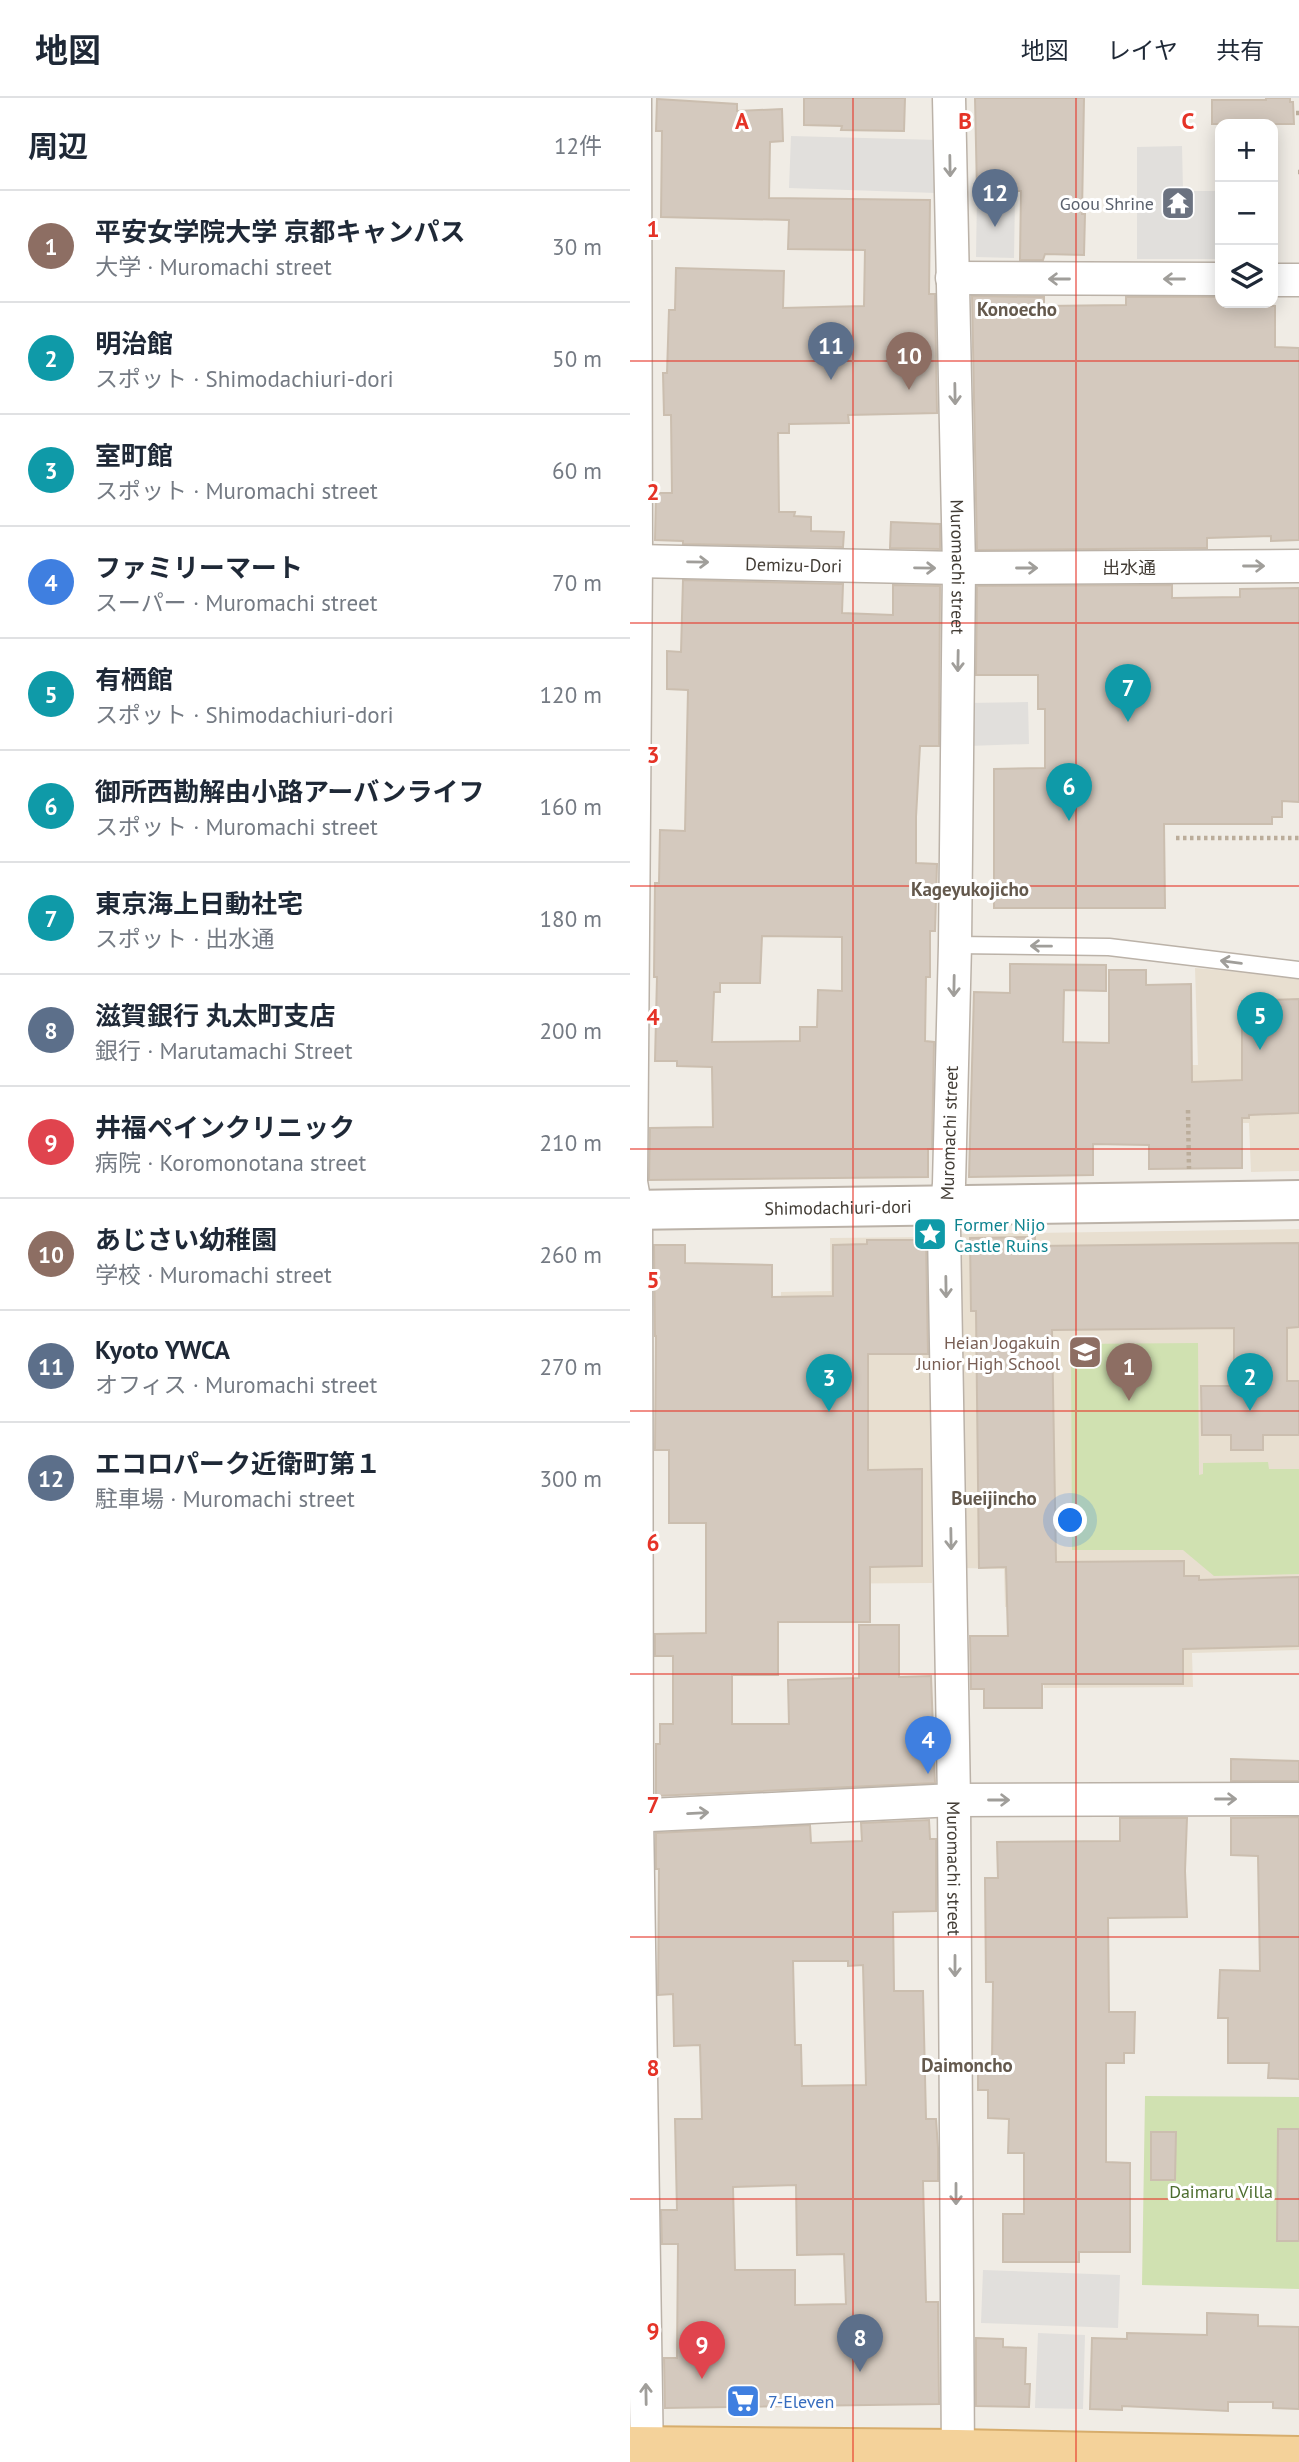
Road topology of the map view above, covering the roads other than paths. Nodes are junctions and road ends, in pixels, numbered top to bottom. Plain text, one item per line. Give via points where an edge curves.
1 (635, 98) edge
2 (949, 98) edge
3 (952, 278) junction
4 (1215, 279) edge
5 (1278, 280) edge
6 (1299, 280) edge
7 (633, 560) edge
8 (1299, 566) edge
9 (959, 568) junction
10 (955, 945) junction
11 (1299, 970) edge
12 (1299, 1200) edge
13 (947, 1205) junction
14 (633, 1210) edge
15 (1299, 1799) edge
16 (954, 1800) junction
17 (633, 1816) edge
18 (641, 2452) edge
19 (958, 2456) edge
20 (1299, 2456) edge
21 (1245, 2459) edge

1 - 7 street
2 -> 3 street, Muromachi street
4 -> 3 street
3 -> 9 street, Muromachi street
5 - 6 street
7 -> 9 street, Demizu-Dori
7 - 14 street
9 -> 8 street, 出水通
9 -> 10 street, Muromachi street
11 -> 10 lane via 1109,947
10 -> 13 street, Muromachi street
12 - 13 street, Shimodachiuri-dori
13 - 14 street, Shimodachiuri-dori
13 -> 16 street, Muromachi street
14 - 17 street
16 -> 15 street
17 -> 16 street
16 -> 19 street, Muromachi street
18 -> 17 street
18 - 19 main road
19 - 21 main road
20 - 21 main road

